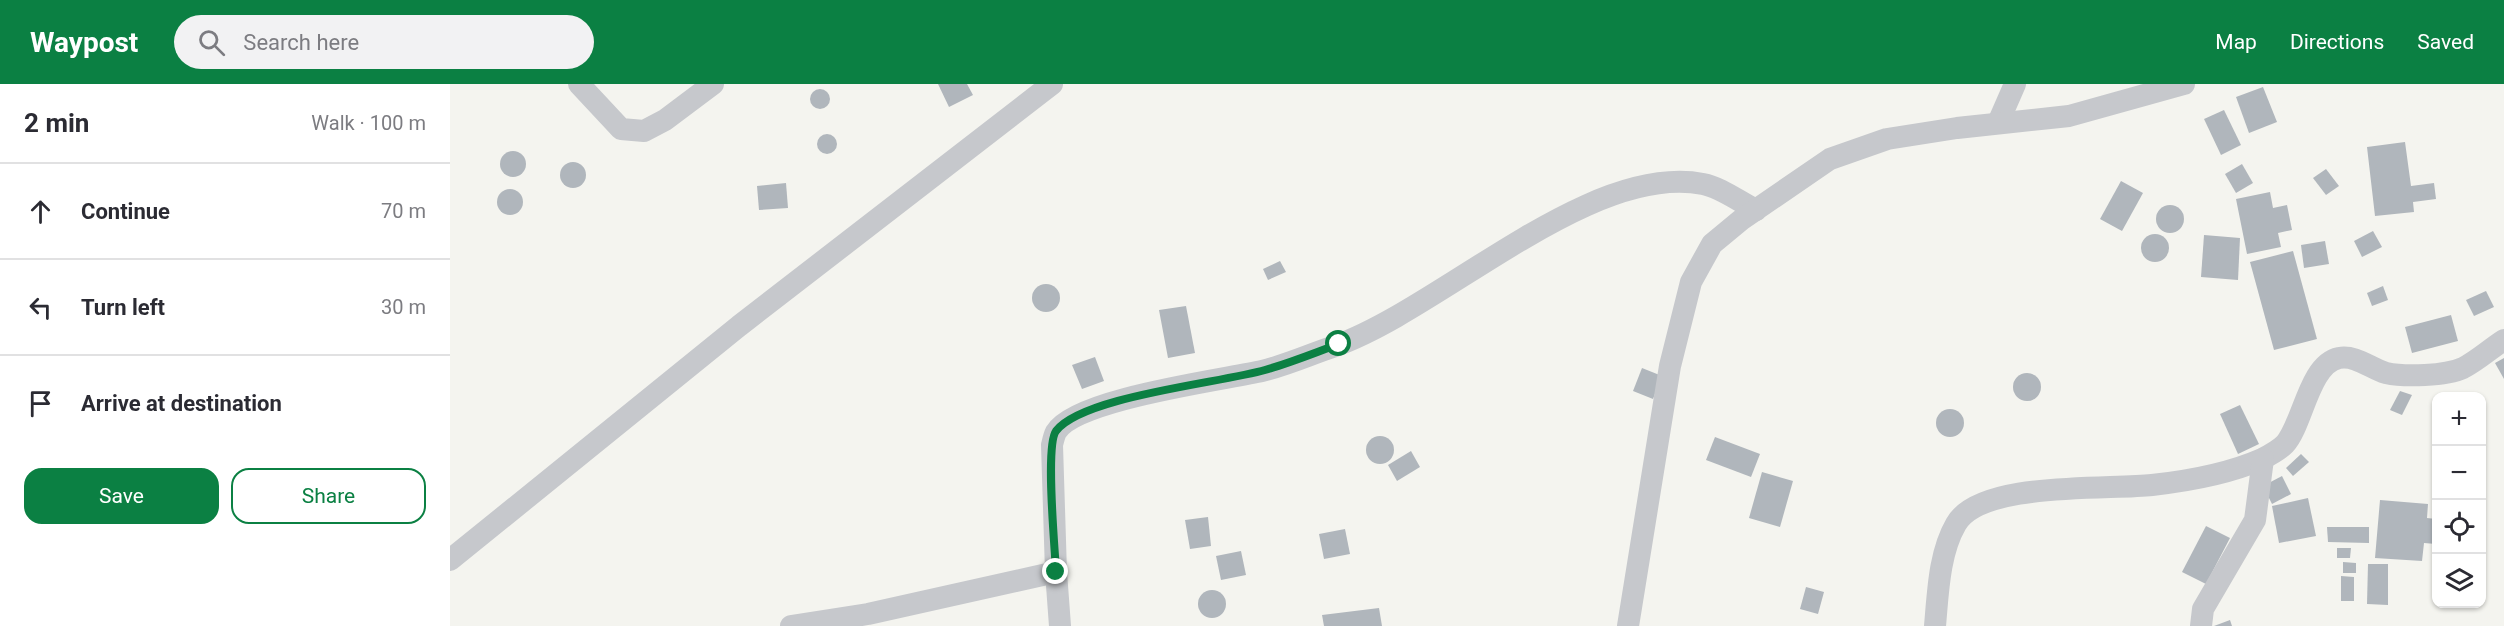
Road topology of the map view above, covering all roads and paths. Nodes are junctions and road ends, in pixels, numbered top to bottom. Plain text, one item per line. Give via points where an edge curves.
1 (579, 84) edge
2 (713, 84) edge
3 (1052, 84) edge
4 (2015, 84) edge
5 (2184, 84) edge
6 (1998, 123) junction
7 (1756, 210) junction
8 (2504, 340) edge
9 (2263, 459) junction
10 (450, 560) edge
11 (1056, 572) junction
12 (791, 626) edge
13 (1060, 626) edge
14 (1628, 626) edge
15 (1935, 626) edge
16 (2201, 626) edge

1 - 2 street via 621,129 644,131
3 - 10 street via 730,333
4 - 6 street
5 - 6 street via 2069,116
6 - 7 street via 1887,139 1830,159
7 - 11 street via 1705,184 1659,182 1619,192 1565,216 1416,306 1339,344 1264,370 1100,406 1073,418 1056,431 1052,445
7 - 14 street via 1712,244 1691,282 1670,366
8 - 9 street via 2461,369 2420,376 2386,373 2352,358 2338,358 2326,364 2311,388 2285,444
9 - 15 street via 2202,478 2151,485 2021,492 1980,505 1957,522 1947,546
9 - 16 street via 2255,520 2203,609
11 - 12 street via 868,614
11 - 13 street

